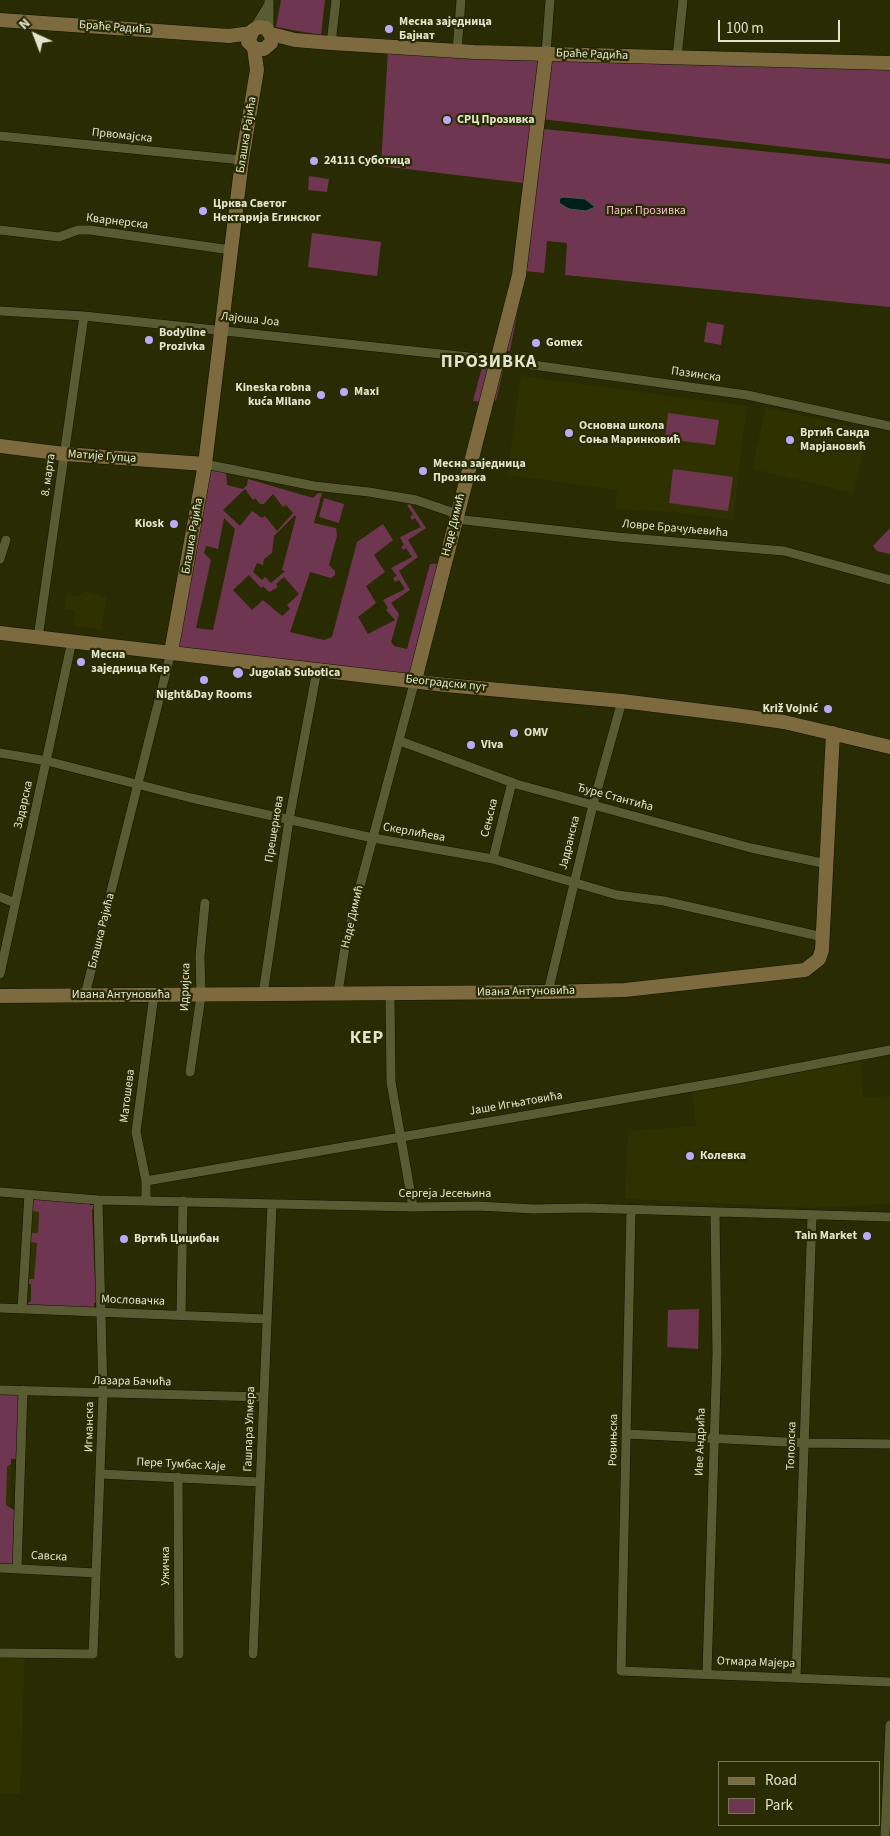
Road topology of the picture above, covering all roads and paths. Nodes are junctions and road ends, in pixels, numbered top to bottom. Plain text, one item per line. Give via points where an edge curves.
1 (336, 0) edge
2 (461, 0) edge
3 (550, 0) edge
4 (683, 0) edge
5 (269, 2) edge
6 (0, 20) edge
7 (261, 38) junction
8 (331, 44) junction
9 (457, 51) junction
10 (546, 53) junction
11 (677, 57) junction
12 (890, 63) edge
13 (0, 136) edge
14 (242, 160) junction
15 (0, 230) edge
16 (231, 250) junction
17 (0, 311) edge
18 (84, 316) junction
19 (222, 330) junction
20 (497, 360) junction
21 (890, 426) edge
22 (0, 446) edge
23 (64, 454) junction
24 (205, 464) junction
25 (456, 516) junction
26 (6, 540) dead end
27 (0, 560) edge
28 (890, 580) edge
29 (0, 633) edge
30 (38, 638) junction
31 (72, 641) junction
32 (171, 652) junction
33 (317, 670) junction
34 (415, 680) junction
35 (622, 701) junction
36 (833, 733) junction
37 (400, 741) junction
38 (890, 747) edge
39 (0, 753) edge
40 (47, 762) junction
41 (512, 782) junction
42 (139, 783) junction
43 (593, 805) junction
44 (289, 820) junction
45 (373, 838) junction
46 (492, 859) junction
47 (827, 864) junction
48 (574, 882) junction
49 (0, 897) edge
50 (205, 903) dead end
51 (15, 904) junction
52 (823, 937) junction
53 (0, 974) edge
54 (338, 992) junction
55 (548, 992) junction
56 (263, 994) junction
57 (390, 994) junction
58 (85, 995) junction
59 (154, 995) junction
60 (0, 996) edge
61 (201, 996) junction
62 (890, 1050) edge
63 (190, 1072) dead end
64 (402, 1137) junction
65 (146, 1181) junction
66 (0, 1192) edge
67 (29, 1194) junction
68 (98, 1200) junction
69 (146, 1200) junction
70 (183, 1201) junction
71 (272, 1204) junction
72 (413, 1206) junction
73 (631, 1210) junction
74 (715, 1212) junction
75 (812, 1217) junction
76 (890, 1218) edge
77 (0, 1308) edge
78 (22, 1309) junction
79 (101, 1313) junction
80 (181, 1315) junction
81 (266, 1319) junction
82 (0, 1390) edge
83 (23, 1390) junction
84 (103, 1394) junction
85 (263, 1397) junction
86 (626, 1434) junction
87 (713, 1438) junction
88 (805, 1443) junction
89 (890, 1444) edge
90 (101, 1474) junction
91 (178, 1477) junction
92 (260, 1482) junction
93 (0, 1568) edge
94 (17, 1568) junction
95 (96, 1572) junction
96 (0, 1653) edge
97 (179, 1654) dead end
98 (253, 1654) dead end
99 (621, 1671) joint
100 (707, 1673) junction
101 (796, 1677) junction
102 (890, 1682) edge
103 (890, 1725) edge
104 (885, 1836) edge

1 - 8 street
2 - 9 street
3 - 10 street
4 - 11 street
5 - 7 street
5 - 7 street
6 - 7 street, Браће Радића
7 - 8 street, Браће Радића
7 - 14 street, Блашка Рајића
8 - 9 street, Браће Радића
9 - 10 street, Браће Радића
10 - 11 street, Браће Радића
10 - 20 street, Наде Димић via 519,275
11 - 12 street, Браће Радића
13 - 14 street, Првомајска
14 - 16 street, Блашка Рајића
15 - 16 street, Кварнерска via 59,236 90,230
16 - 19 street, Блашка Рајића
17 - 18 street, Лајоша Јоа
18 - 19 street, Лајоша Јоа
18 - 23 street, 8. марта
19 - 20 street, Лајоша Јоа
19 - 24 street, Блашка Рајића
20 - 21 street, Пазинска via 747,395
20 - 25 street, Наде Димић
22 - 23 street, Матије Гупца
23 - 24 street, Матије Гупца
23 - 30 street, 8. марта
24 - 25 street, Ловре Брачуљевића via 314,486 416,500
24 - 32 street, Блашка Рајића
25 - 28 street, Ловре Брачуљевића via 617,537 784,551
25 - 34 street, Наде Димић
26 - 27 street
29 - 30 street, Београдски пут
30 - 31 street, Београдски пут
31 - 32 street, Београдски пут
31 - 40 street, Задарска
32 - 33 street, Београдски пут
32 - 42 street, Блашка Рајића
33 - 34 street, Београдски пут
33 - 44 street, Прешернова
34 - 35 street, Београдски пут
34 - 37 street, Наде Димић
35 - 36 street, Београдски пут via 736,715
35 - 43 street, Јадранска
36 - 38 street, Београдски пут
36 - 47 street, Ивана Антуновића
37 - 41 street, Ђуре Стантића
37 - 45 street, Наде Димић
39 - 40 street, Скерлићева
40 - 42 street, Скерлићева
40 - 51 street, Задарска
41 - 43 street, Ђуре Стантића
41 - 46 street, Сењска
42 - 44 street, Скерлићева
42 - 58 street, Блашка Рајића
43 - 47 street, Ђуре Стантића via 751,848
43 - 48 street, Јадранска
44 - 45 street, Скерлићева
44 - 56 street, Прешернова
45 - 46 street, Скерлићева
45 - 54 street, Наде Димић via 345,947
46 - 48 street, Скерлићева
47 - 52 street, Ивана Антуновића
48 - 52 street, Скерлићева via 617,895 664,901
48 - 55 street, Јадранска
49 - 51 street
50 - 61 street, Идријска via 200,956
51 - 53 street, Задарска
52 - 55 street, Ивана Антуновића via 819,959 810,968 798,972 625,990
54 - 56 street, Ивана Антуновића
54 - 57 street, Ивана Антуновића
55 - 57 street, Ивана Антуновића
56 - 61 street, Ивана Антуновића
57 - 64 street via 391,1082
58 - 59 street, Ивана Антуновића
58 - 60 street, Ивана Антуновића
59 - 61 street, Ивана Антуновића
59 - 65 street, Матошева via 136,1126
61 - 63 street, Идријска
62 - 64 street, Јаше Игњатовића
64 - 65 street, Јаше Игњатовића
64 - 72 street
65 - 69 street, Матошева
66 - 67 street, Сергеја Јесењина
67 - 68 street, Сергеја Јесењина
67 - 78 street
68 - 69 street, Сергеја Јесењина
68 - 79 street, Игманска
69 - 70 street, Сергеја Јесењина
70 - 71 street, Сергеја Јесењина
70 - 80 street
71 - 72 street, Сергеја Јесењина
71 - 81 street, Гашпара Улмера
72 - 73 street, Сергеја Јесењина
73 - 74 street, Сергеја Јесењина
73 - 86 street, Ровињска
74 - 75 street, Сергеја Јесењина
74 - 87 street, Иве Андрића via 717,1353
75 - 76 street, Сергеја Јесењина
75 - 88 street, Тополска
77 - 78 street, Мословачка
78 - 79 street, Мословачка
79 - 80 street, Мословачка
79 - 84 street, Игманска
80 - 81 street, Мословачка
81 - 85 street, Гашпара Улмера
82 - 83 street, Лазара Бачића
83 - 84 street, Лазара Бачића
83 - 94 street
84 - 85 street, Лазара Бачића
84 - 90 street, Игманска
85 - 92 street, Гашпара Улмера
86 - 87 street
86 - 99 street, Ровињска
87 - 88 street
87 - 100 street, Иве Андрића
88 - 89 street
88 - 101 street, Тополска
90 - 91 street, Пере Тумбас Хаје
90 - 95 street, Игманска
91 - 92 street, Пере Тумбас Хаје
91 - 97 street, Ужичка
92 - 98 street, Гашпара Улмера
93 - 94 street, Савска
94 - 95 street, Савска
95 - 96 street, Игманска via 93,1654
99 - 100 street, Отмара Мајера
100 - 101 street, Отмара Мајера
101 - 102 street, Отмара Мајера
103 - 104 street

